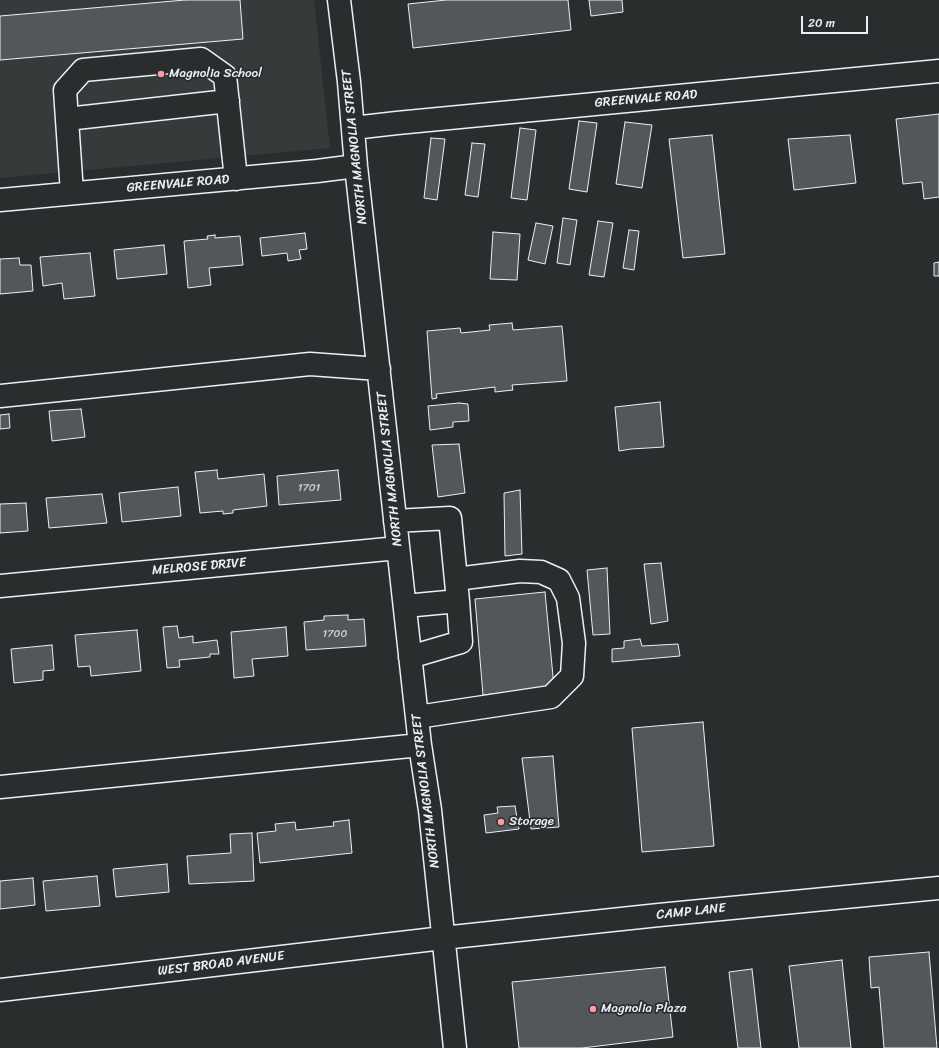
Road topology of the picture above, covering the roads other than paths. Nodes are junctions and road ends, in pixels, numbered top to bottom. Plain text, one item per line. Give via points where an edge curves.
1 (339, 0) edge
2 (939, 70) edge
3 (228, 101) junction
4 (67, 119) junction
5 (353, 128) junction
6 (356, 166) junction
7 (236, 179) junction
8 (72, 193) junction
9 (0, 200) edge
10 (379, 369) junction
11 (0, 396) edge
12 (395, 521) junction
13 (398, 548) junction
14 (456, 579) junction
15 (0, 586) edge
16 (458, 601) junction
17 (405, 606) junction
18 (410, 657) junction
19 (417, 717) junction
20 (420, 745) junction
21 (0, 787) edge
22 (939, 888) edge
23 (443, 938) junction
24 (0, 990) edge
25 (455, 1048) edge

1 - 5 street, NORTH MAGNOLIA STREET
2 - 5 street, GREENVALE ROAD
3 - 4 street
3 - 4 street via 225,76 201,59 83,70 65,90
3 - 7 street
4 - 8 street
5 - 6 street, NORTH MAGNOLIA STREET
6 - 7 street, GREENVALE ROAD
6 - 10 street, NORTH MAGNOLIA STREET
7 - 8 street, GREENVALE ROAD
8 - 9 street, GREENVALE ROAD
10 - 11 street via 310,364
10 - 12 street, NORTH MAGNOLIA STREET
12 - 13 street, NORTH MAGNOLIA STREET
12 - 14 street via 450,518
13 - 15 street, MELROSE DRIVE
13 - 17 street, NORTH MAGNOLIA STREET
14 - 16 street
14 - 19 street via 541,572 559,580 568,598 574,643 572,676 551,697
16 - 17 street
16 - 18 street via 461,642
17 - 18 street, NORTH MAGNOLIA STREET
18 - 19 street, NORTH MAGNOLIA STREET
19 - 20 street, NORTH MAGNOLIA STREET
20 - 21 street
20 - 23 street, NORTH MAGNOLIA STREET via 430,810
22 - 23 street, CAMP LANE
23 - 24 street, WEST BROAD AVENUE
23 - 25 street, NORTH MAGNOLIA STREET

